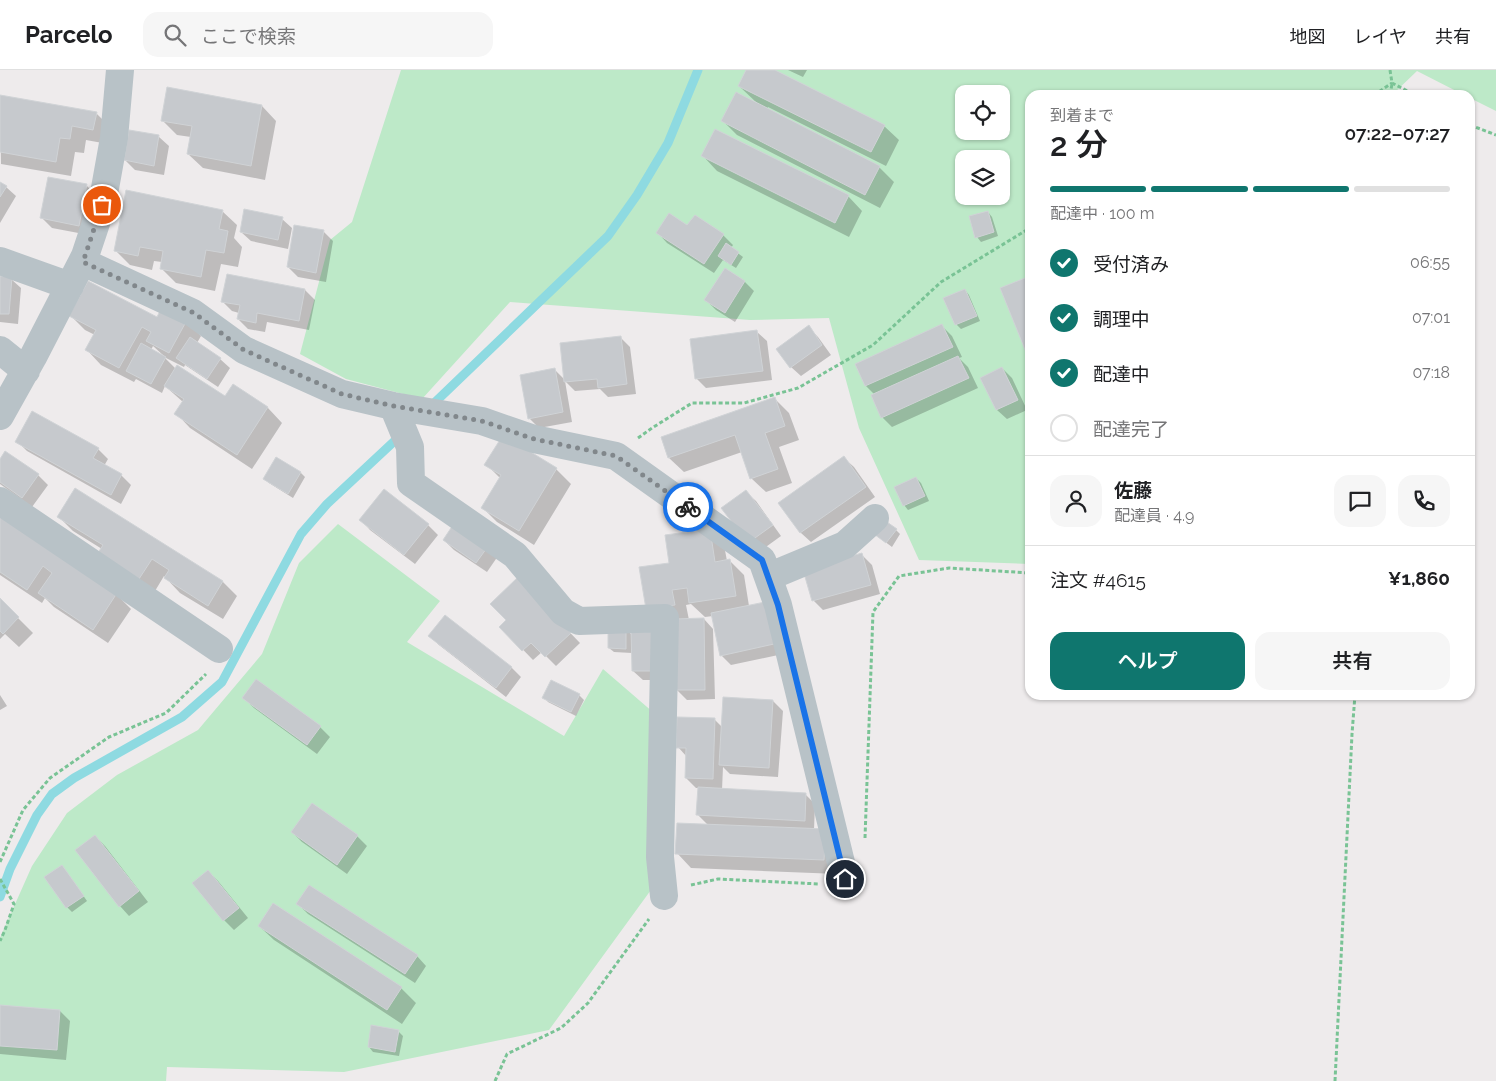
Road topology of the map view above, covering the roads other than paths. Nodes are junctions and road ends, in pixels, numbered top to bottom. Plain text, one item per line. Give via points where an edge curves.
1 (120, 70) edge
2 (0, 261) edge
3 (83, 262) junction
4 (70, 286) junction
5 (0, 350) edge
6 (26, 371) junction
7 (393, 406) junction
8 (0, 416) edge
9 (0, 501) edge
10 (875, 518) dead end
11 (768, 577) junction
12 (219, 649) road end
13 (845, 879) road end
14 (664, 896) road end

1 - 3 street via 114,138 102,205
2 - 4 street
3 - 4 street
3 - 7 street via 194,313 244,350 342,394
4 - 6 street
5 - 6 street
6 - 8 street
7 - 11 street via 482,421 534,439 616,456 762,560
7 - 14 street via 410,447 411,483 515,555 563,612 579,621 665,618 660,857
9 - 12 street
10 - 11 street via 845,545
11 - 13 street via 778,605

